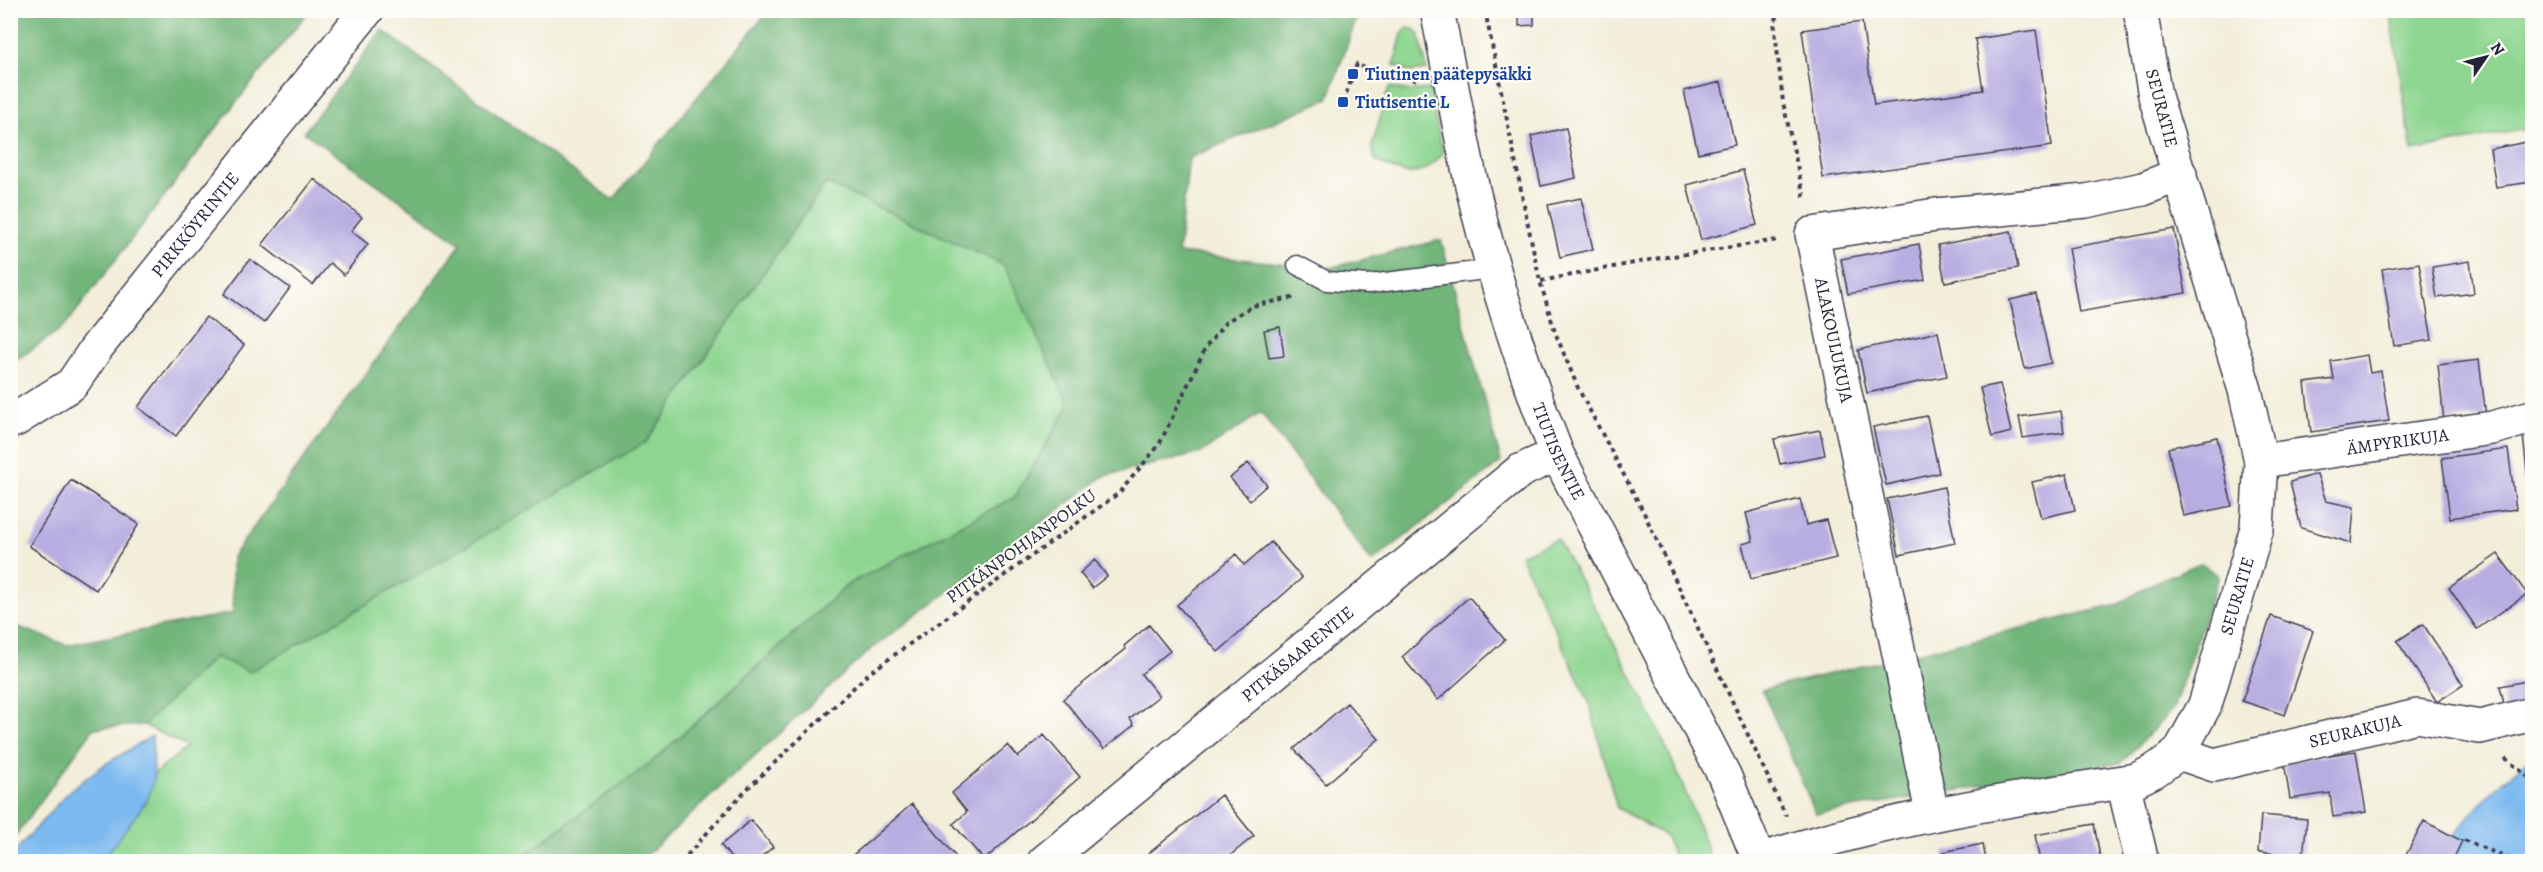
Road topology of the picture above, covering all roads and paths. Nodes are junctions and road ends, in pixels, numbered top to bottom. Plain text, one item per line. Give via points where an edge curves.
1 (367, 10) edge
2 (1437, 10) edge
3 (1485, 10) edge
4 (1784, 10) edge
5 (2140, 10) edge
6 (1356, 64) dead end
7 (1342, 102) dead end
8 (2180, 174) junction
9 (1812, 234) junction
10 (1297, 265) dead end
11 (1493, 269) junction
12 (1540, 282) junction
13 (1299, 297) dead end
14 (2532, 417) edge
15 (10, 420) edge
16 (1557, 454) junction
17 (2261, 461) junction
18 (2532, 714) edge
19 (2179, 753) junction
20 (2500, 754) dead end
21 (2532, 780) edge
22 (2123, 782) junction
23 (1932, 813) junction
24 (2464, 840) dead end
25 (1798, 847) junction
26 (681, 861) edge
27 (1044, 861) edge
28 (1760, 861) edge
29 (2142, 861) edge
30 (2517, 861) edge

1 - 15 street, PIRKKÖYRINTIE via 97,347 72,384
2 - 11 street, TIUTISENTIE via 1468,171
3 - 12 path
4 - 9 path via 1774,21 1783,102
5 - 8 street, SEURATIE via 2155,96
6 - 7 path
8 - 9 street via 2144,189 2086,201 1936,215
8 - 17 street, SEURATIE via 2245,390
9 - 12 path
9 - 23 street, ALAKOULUKUJA
10 - 11 lane via 1327,281 1369,284
11 - 16 street, TIUTISENTIE
12 - 25 path via 1578,388 1644,513 1778,795
13 - 26 path, PITKÄNPOHJANPOLKU via 1252,306 1226,322 1206,347 1160,446 1119,493 868,674 744,792
14 - 17 street, ÄMPYRIKUJA via 2492,428
16 - 27 street, PITKÄSAARENTIE via 1520,471
16 - 28 street, TIUTISENTIE via 1724,775
17 - 19 street, SEURATIE via 2257,528 2205,705
18 - 19 street, SEURAKUJA via 2480,727 2417,716 2214,765
19 - 22 street, SEURATIE via 2154,771
20 - 21 path
22 - 23 street, SEURATIE
22 - 29 street
23 - 25 street, SEURATIE
24 - 30 path
25 - 28 street, SEURATIE

